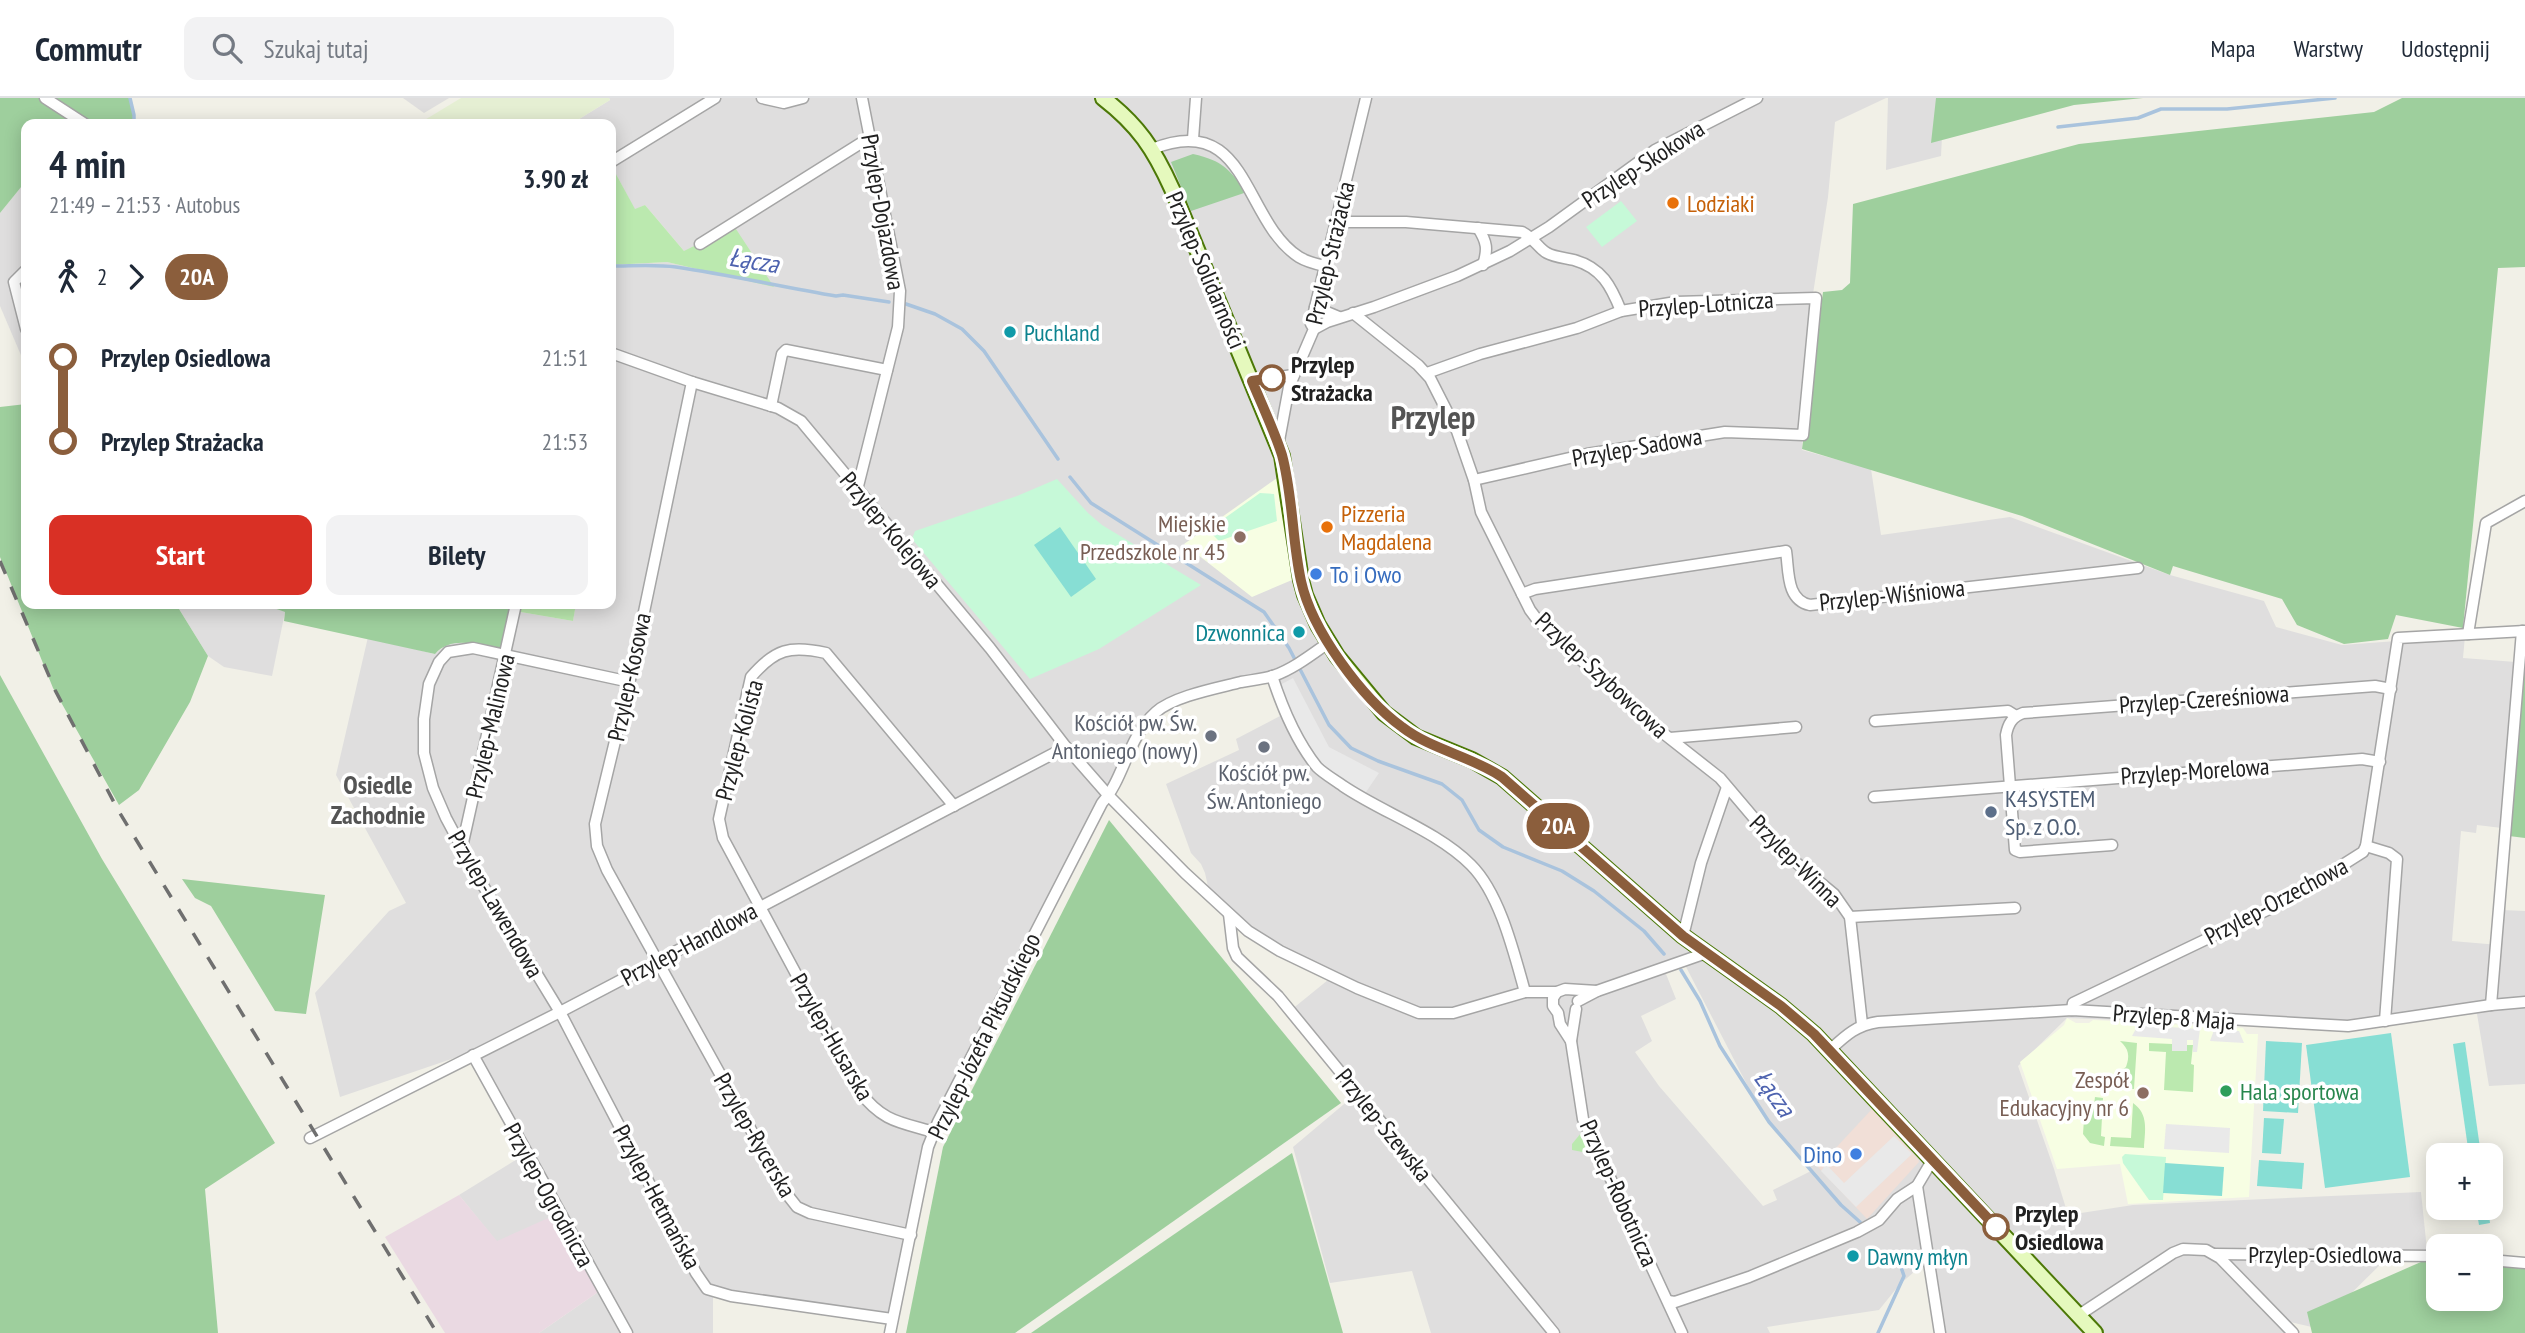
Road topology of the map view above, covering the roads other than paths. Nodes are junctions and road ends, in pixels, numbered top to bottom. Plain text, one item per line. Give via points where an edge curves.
1 (45, 98) edge
2 (715, 98) edge
3 (762, 98) edge
4 (803, 98) edge
5 (862, 98) edge
6 (1103, 98) edge
7 (1196, 98) edge
8 (1366, 98) edge
9 (1757, 98) edge
10 (77, 119) edge
11 (869, 138) junction
12 (1193, 139) junction
13 (1152, 149) junction
14 (616, 159) edge
15 (1337, 222) junction
16 (1478, 228) junction
17 (1534, 238) junction
18 (700, 244) dead end
19 (1483, 265) junction
20 (1325, 266) junction
21 (21, 275) edge
22 (1315, 307) junction
23 (21, 309) edge
24 (1621, 311) junction
25 (1353, 313) junction
26 (1339, 317) junction
27 (1314, 329) junction
28 (616, 355) edge
29 (887, 370) junction
30 (1427, 373) junction
31 (1293, 375) junction
32 (1252, 381) junction
33 (692, 382) junction
34 (771, 406) junction
35 (1803, 435) joint
36 (1279, 446) junction
37 (1474, 481) junction
38 (858, 490) junction
39 (2525, 501) edge
40 (2137, 568) dead end
41 (1522, 594) junction
42 (515, 609) edge
43 (2524, 631) edge
44 (2469, 634) junction
45 (1328, 643) junction
46 (506, 657) junction
47 (1272, 676) junction
48 (630, 680) junction
49 (2391, 690) junction
50 (2016, 716) junction
51 (1875, 721) dead end
52 (1796, 727) dead end
53 (1670, 738) junction
54 (1066, 747) junction
55 (2380, 762) junction
56 (2011, 786) junction
57 (1727, 787) junction
58 (1109, 796) junction
59 (1874, 797) dead end
60 (954, 806) junction
61 (2112, 845) dead end
62 (2367, 846) junction
63 (462, 847) junction
64 (760, 907) junction
65 (2015, 908) dead end
66 (1229, 914) junction
67 (1850, 917) junction
68 (1683, 936) junction
69 (1706, 953) junction
70 (657, 960) junction
71 (1572, 991) junction
72 (1597, 991) junction
73 (1525, 992) junction
74 (1555, 997) junction
75 (2525, 1002) edge
76 (1577, 1005) junction
77 (2491, 1005) junction
78 (2072, 1010) junction
79 (560, 1012) junction
80 (1558, 1013) junction
81 (2385, 1021) junction
82 (1862, 1024) junction
83 (1571, 1041) junction
84 (1830, 1049) junction
85 (473, 1055) junction
86 (934, 1132) junction
87 (310, 1138) dead end
88 (1933, 1158) junction
89 (1917, 1186) junction
90 (911, 1234) junction
91 (2213, 1254) junction
92 (2426, 1256) edge
93 (2503, 1261) edge
94 (2525, 1262) edge
95 (1668, 1301) junction
96 (2078, 1315) junction
97 (892, 1319) junction
98 (627, 1333) edge
99 (890, 1333) edge
100 (1554, 1333) edge
101 (1682, 1333) edge
102 (1940, 1333) edge
103 (2095, 1333) edge
104 (2293, 1333) edge

1 - 10 street
2 - 14 street
3 - 4 street via 784,103
5 - 11 street, Przylep-Dojazdowa
6 - 13 main road, Przylep-Solidarności via 1127,117
7 - 12 street
8 - 15 street, Przylep-Strażacka
9 - 17 street, Przylep-Skokowa via 1655,150
11 - 18 street
11 - 29 street, Przylep-Dojazdowa via 900,291 898,327
12 - 13 street
12 - 20 street via 1222,152 1292,251
13 - 32 main road, Przylep-Solidarności
15 - 16 street
15 - 20 street, Przylep-Strażacka
16 - 17 street via 1522,232
16 - 19 street via 1486,241
17 - 19 street, Przylep-Skokowa
17 - 24 street via 1547,253 1598,272 1612,286
19 - 25 street, Przylep-Skokowa
20 - 22 street, Przylep-Strażacka
21 - 23 street via 14,282
22 - 26 street
22 - 27 street, Przylep-Strażacka
24 - 30 street, Przylep-Lotnicza
24 - 35 street, Przylep-Lotnicza via 1676,302 1815,298
25 - 26 street, Przylep-Skokowa
25 - 30 street, Przylep-Szybowcowa
26 - 27 street, Przylep-Skokowa
27 - 31 street, Przylep-Strażacka
28 - 33 street, Przylep-Kolejowa
29 - 34 street via 786,350
29 - 38 street, Przylep-Dojazdowa
30 - 37 street, Przylep-Szybowcowa via 1457,432
31 - 32 street
31 - 36 street, Przylep-Strażacka
32 - 36 main road, Przylep-Solidarności
33 - 34 street, Przylep-Kolejowa
33 - 48 street, Przylep-Kosowa
34 - 38 street, Przylep-Kolejowa via 801,421
35 - 37 street, Przylep-Sadowa via 1726,432 1587,454
36 - 45 main road, Przylep-Solidarności via 1305,595
37 - 41 street, Przylep-Szybowcowa via 1481,512
38 - 54 street, Przylep-Kolejowa
39 - 44 street via 2486,523
40 - 41 street, Przylep-Wiśniowa via 1810,605 1800,603 1793,594 1786,551
41 - 53 street, Przylep-Szybowcowa via 1546,630
42 - 46 street, Przylep-Malinowa
43 - 44 street
43 - 77 street
44 - 49 street, Przylep-Orzechowa via 2398,638
45 - 47 street
45 - 68 main road, Przylep-Solidarności via 1384,713 1416,737 1502,777
46 - 48 street, Przylep-Lawendowa
46 - 63 street, Przylep-Malinowa
46 - 63 street, Przylep-Lawendowa via 473,648 448,652 429,684 424,753 433,788
47 - 58 street via 1199,694 1158,710 1132,745
47 - 73 street via 1284,712 1318,768 1472,866 1501,917
48 - 70 street, Przylep-Kosowa via 595,824 597,846
49 - 50 street, Przylep-Czereśniowa via 2375,686
49 - 55 street, Przylep-Orzechowa
50 - 51 street, Przylep-Czereśniowa via 2008,711
50 - 56 street via 2006,735
52 - 53 street
53 - 57 street, Przylep-Szybowcowa
54 - 58 street, Przylep-Kolejowa
54 - 60 street, Przylep-Handlowa
55 - 56 street, Przylep-Morelowa via 2362,758
55 - 62 street, Przylep-Orzechowa
56 - 59 street, Przylep-Morelowa
56 - 61 street via 2015,850
57 - 67 street, Przylep-Winna via 1781,850 1834,894
57 - 68 street
58 - 66 street
58 - 86 street, Przylep-Józefa Piłsudskiego
60 - 64 street, Przylep-Handlowa
60 - 64 street, Przylep-Kolista via 825,653 783,650 751,677 719,819 723,838
62 - 78 street, Przylep-Orzechowa via 2297,895 2073,1003
62 - 81 street via 2397,859
63 - 79 street, Przylep-Lawendowa
64 - 70 street, Przylep-Handlowa
64 - 86 street, Przylep-Husarska via 871,1107 888,1119
65 - 67 street
66 - 73 street via 1280,951 1419,1013 1453,1013
66 - 100 street, Przylep-Szewska via 1237,957 1278,996
67 - 82 street, Przylep-Winna
68 - 69 main road, Przylep-Solidarności
69 - 72 street
69 - 84 main road, Przylep-Solidarności via 1781,1006
70 - 79 street, Przylep-Handlowa
70 - 90 street, Przylep-Rycerska via 797,1207
71 - 72 street
71 - 74 street via 1565,989
71 - 76 street
72 - 76 street
73 - 74 street
74 - 80 street
75 - 77 street, Przylep-8 Maja
76 - 80 street via 1570,1014
76 - 83 street, Przylep-Robotnicza
77 - 81 street, Przylep-8 Maja
78 - 81 street, Przylep-8 Maja via 2307,1025
78 - 82 street, Przylep-8 Maja
79 - 85 street, Przylep-Handlowa
79 - 97 street, Przylep-Hetmańska via 707,1289
80 - 83 street, Przylep-Robotnicza
82 - 84 street
83 - 95 street, Przylep-Robotnicza via 1583,1119
84 - 88 main road, Przylep-Solidarności
85 - 87 street, Przylep-Handlowa
85 - 98 street, Przylep-Ogrodnicza
86 - 90 street, Przylep-Józefa Piłsudskiego
88 - 89 street
88 - 96 main road, Przylep-Solidarności
89 - 95 street via 1879,1220 1857,1232 1749,1278
89 - 102 street
90 - 97 street, Przylep-Józefa Piłsudskiego
91 - 92 street, Przylep-Osiedlowa
91 - 96 street, Przylep-Osiedlowa via 2194,1248 2173,1254
91 - 104 street, Przylep-Osiedlowa
93 - 94 street
95 - 101 street, Przylep-Robotnicza
96 - 103 main road, Przylep-Solidarności
97 - 99 street, Przylep-Józefa Piłsudskiego

